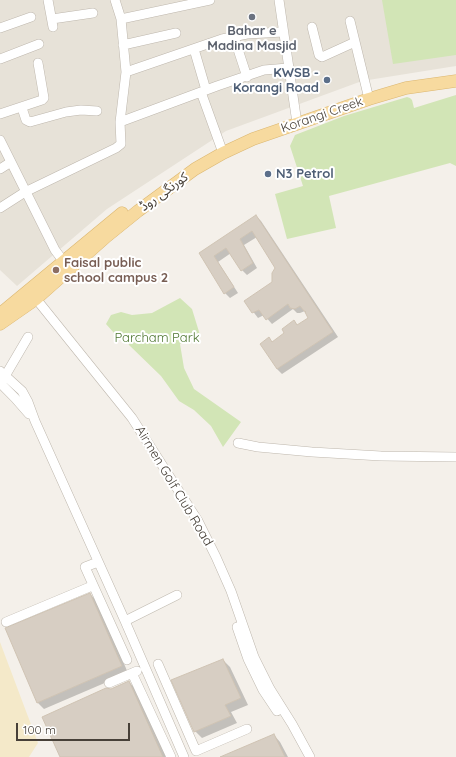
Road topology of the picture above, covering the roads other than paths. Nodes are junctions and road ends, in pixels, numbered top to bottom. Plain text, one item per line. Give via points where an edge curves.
1 (48, 0) edge
2 (116, 0) edge
3 (210, 0) edge
4 (279, 0) edge
5 (177, 3) edge
6 (93, 12) dead end
7 (31, 17) dead end
8 (120, 19) junction
9 (350, 21) dead end
10 (312, 27) dead end
11 (0, 28) edge
12 (283, 32) junction
13 (176, 34) dead end
14 (234, 37) junction
15 (355, 42) junction
16 (39, 44) dead end
17 (123, 45) junction
18 (194, 49) junction
19 (0, 59) edge
20 (38, 64) dead end
21 (288, 68) junction
22 (126, 72) junction
23 (247, 77) junction
24 (456, 81) edge
25 (204, 91) junction
26 (369, 99) junction
27 (22, 108) junction
28 (97, 111) dead end
29 (0, 114) edge
30 (120, 122) junction
31 (297, 123) junction
32 (0, 140) edge
33 (223, 153) junction
34 (11, 162) junction
35 (0, 169) edge
36 (195, 170) junction
37 (25, 192) junction
38 (0, 208) edge
39 (64, 262) junction
40 (31, 296) junction
41 (0, 314) edge
42 (0, 324) edge
43 (28, 337) dead end
44 (2, 378) edge
45 (238, 443) dead end
46 (456, 457) edge
47 (98, 562) junction
48 (92, 586) junction
49 (177, 595) dead end
50 (125, 621) junction
51 (6, 622) dead end
52 (127, 660) dead end
53 (158, 664) dead end
54 (145, 667) junction
55 (132, 673) junction
56 (109, 683) dead end
57 (186, 729) junction
58 (247, 729) dead end
59 (174, 734) junction
60 (171, 757) edge
61 (184, 757) edge
62 (303, 757) edge
63 (310, 757) edge

1 - 6 street via 52,23
2 - 8 street
3 - 5 street
4 - 12 street
5 - 8 street
7 - 11 street
8 - 17 street
9 - 15 street
10 - 15 street via 319,55 322,57
12 - 14 street
12 - 21 street
13 - 17 street
14 - 18 street
14 - 23 street
15 - 26 street
16 - 19 street
17 - 22 street
18 - 22 street
18 - 25 street
20 - 27 street via 44,98
21 - 23 street via 264,70
21 - 31 street
22 - 30 street
23 - 25 street
24 - 26 main road, Korangi Creek via 406,88
25 - 30 street
25 - 33 street
26 - 31 main road, Korangi Creek
27 - 28 street via 26,120 30,122 66,112
27 - 29 street
30 - 37 street via 119,146
31 - 33 main road, Korangi Creek
32 - 34 street
33 - 36 main road, Korangi Creek
34 - 35 street
34 - 37 street
36 - 39 main road, کورنگی روڈ via 174,179 128,209
36 - 40 main road, کورنگی روڈ via 138,211
37 - 38 street
37 - 39 street via 55,250
39 - 40 main road, کورنگی روڈ
40 - 41 main road, کورنگی روڈ
40 - 42 main road, کورنگی روڈ
40 - 62 street, Airmen Golf Club Road via 127,420 193,524 225,592 248,659 263,690
40 - 63 street, Airmen Golf Club Road via 132,418 198,521 231,591 254,657
43 - 44 street
44 - 47 street via 35,421
45 - 46 street via 312,452
47 - 48 street via 85,567
47 - 50 street
48 - 51 street
48 - 52 street
49 - 50 street
50 - 54 street
53 - 57 street
54 - 55 street
54 - 59 street
55 - 56 street
55 - 60 street
57 - 58 street via 196,752
57 - 59 street
59 - 61 street

